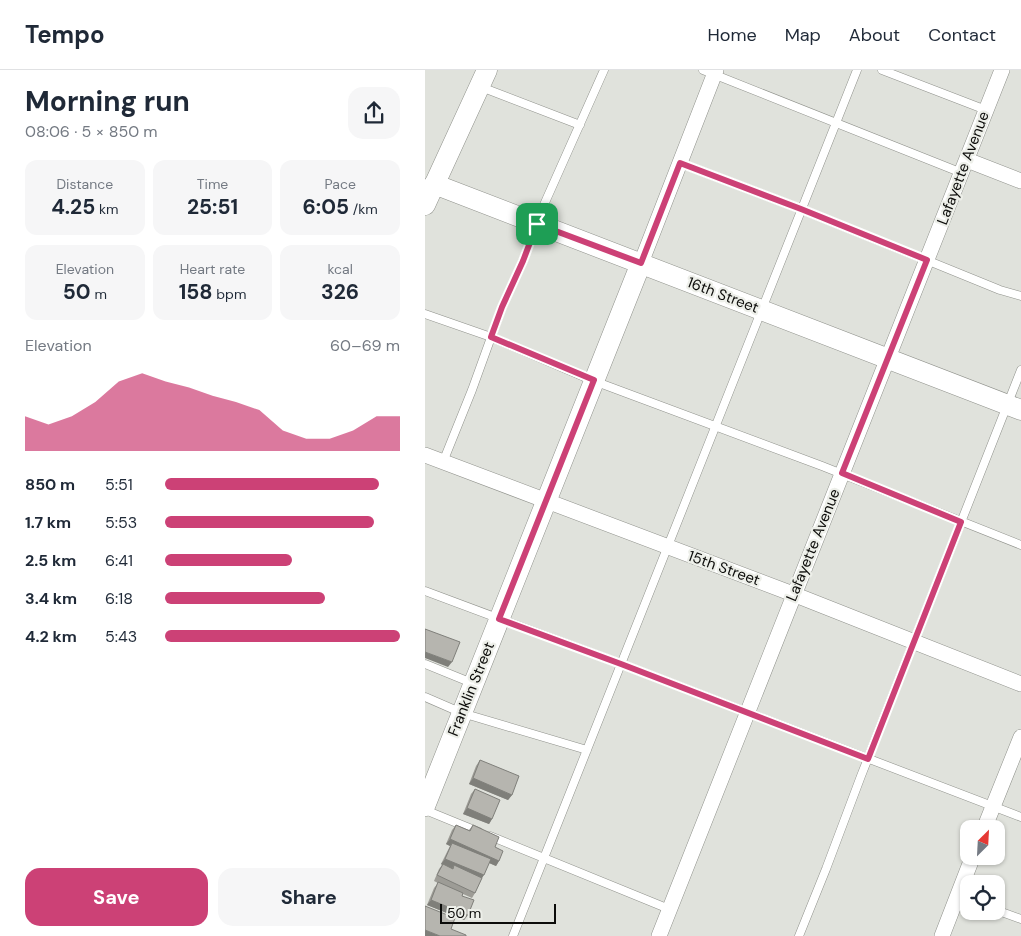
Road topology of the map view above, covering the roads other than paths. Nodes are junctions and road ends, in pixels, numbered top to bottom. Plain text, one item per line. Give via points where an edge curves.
1 (605, 70) edge
2 (857, 70) edge
3 (882, 70) edge
4 (1002, 70) edge
5 (711, 71) edge
6 (483, 78) edge
7 (986, 110) junction
8 (835, 123) junction
9 (580, 125) junction
10 (680, 163) junction
11 (964, 166) junction
12 (1021, 181) edge
13 (430, 183) edge
14 (425, 205) edge
15 (801, 209) junction
16 (537, 224) junction
17 (927, 260) junction
18 (641, 263) junction
19 (1021, 296) edge
20 (761, 310) junction
21 (425, 314) edge
22 (491, 337) junction
23 (887, 358) junction
24 (1021, 370) edge
25 (594, 380) junction
26 (1014, 408) edge
27 (715, 426) junction
28 (425, 455) edge
29 (443, 462) junction
30 (842, 473) junction
31 (545, 501) junction
32 (961, 522) junction
33 (1021, 545) edge
34 (667, 547) junction
35 (425, 591) edge
36 (793, 594) junction
37 (499, 619) junction
38 (914, 642) junction
39 (425, 664) edge
40 (621, 664) junction
41 (473, 683) junction
42 (1021, 684) edge
43 (425, 697) edge
44 (747, 712) junction
45 (462, 713) junction
46 (1021, 737) edge
47 (587, 750) junction
48 (868, 759) junction
49 (425, 806) edge
50 (993, 806) junction
51 (425, 810) edge
52 (1021, 817) edge
53 (988, 820) edge
54 (544, 858) junction
55 (970, 865) edge
56 (669, 909) junction
57 (1005, 914) edge
58 (1021, 920) edge
59 (513, 936) edge
60 (659, 936) edge
61 (799, 936) edge
62 (942, 936) edge

1 - 9 lane
2 - 8 lane
3 - 7 lane
4 - 7 street, Lafayette Avenue
5 - 8 lane
5 - 10 street, Franklin Street
6 - 9 lane
6 - 13 street
7 - 11 street, Lafayette Avenue
8 - 11 lane
8 - 15 lane
9 - 16 lane
10 - 15 lane
10 - 18 street, Franklin Street
11 - 12 street
11 - 17 street, Lafayette Avenue
13 - 14 street
13 - 16 street, 16th Street
15 - 17 lane
15 - 20 lane
16 - 18 street, 16th Street
16 - 22 lane
17 - 19 lane
17 - 23 street, Lafayette Avenue
18 - 20 street, 16th Street
18 - 25 street, Franklin Street
20 - 23 street, 16th Street
20 - 27 lane
21 - 22 lane
22 - 25 lane
22 - 29 lane
23 - 26 street, 16th Street
23 - 30 street, Lafayette Avenue
24 - 26 lane
25 - 27 lane
25 - 31 street, Franklin Street
26 - 32 lane
27 - 30 lane
27 - 34 lane
28 - 29 street, 15th Street
29 - 31 street, 15th Street
30 - 32 lane
30 - 36 street, Lafayette Avenue
31 - 34 street, 15th Street
31 - 37 street, Franklin Street
32 - 33 lane
32 - 38 lane
34 - 36 street, 15th Street
34 - 40 lane
35 - 37 lane
36 - 38 street, 15th Street
36 - 44 street, Lafayette Avenue
37 - 40 lane
37 - 41 street, Franklin Street
38 - 42 street, 15th Street
38 - 48 lane
39 - 41 lane
40 - 44 lane
40 - 47 lane
41 - 45 street, Franklin Street
43 - 45 lane
44 - 48 lane
44 - 56 street, Lafayette Avenue
45 - 47 lane
45 - 49 street, Franklin Street via 433,778
46 - 50 street
47 - 54 lane
48 - 50 lane
48 - 61 lane
50 - 52 lane
50 - 53 street
51 - 54 lane
54 - 56 lane
54 - 59 lane
55 - 62 street via 961,896
56 - 60 street, Lafayette Avenue
57 - 58 lane

